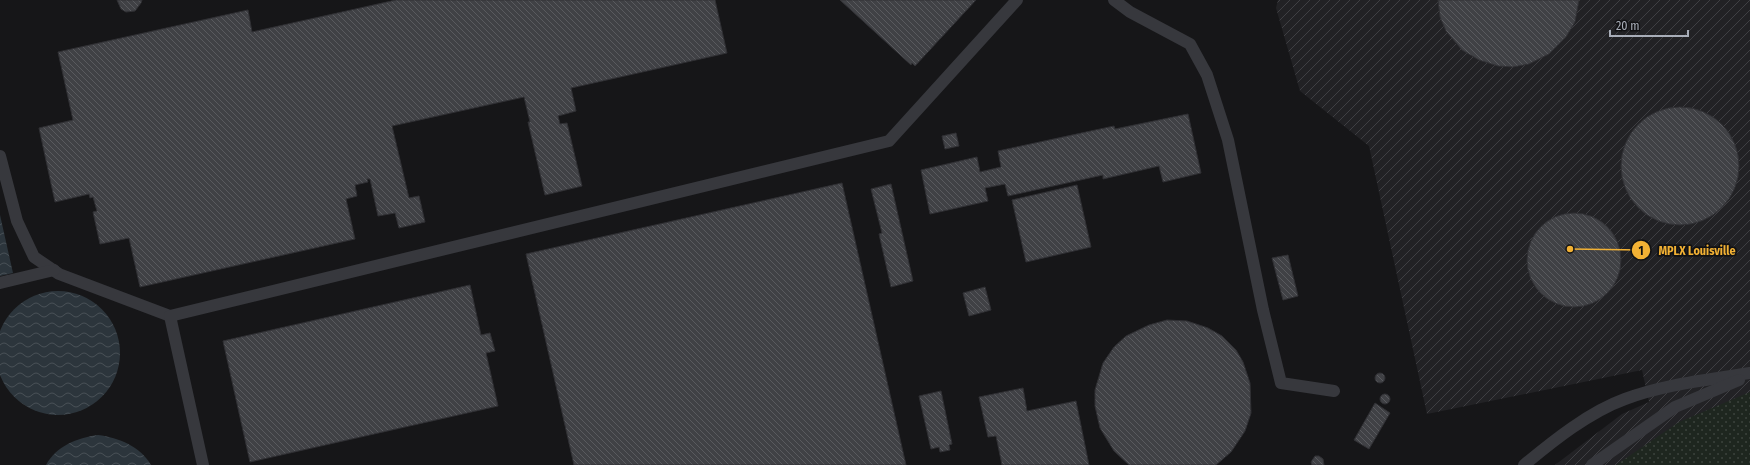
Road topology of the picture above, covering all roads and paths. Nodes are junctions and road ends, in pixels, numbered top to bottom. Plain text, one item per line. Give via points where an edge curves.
1 (1017, 0) edge
2 (1114, 0) edge
3 (0, 156) edge
4 (54, 270) junction
5 (0, 283) edge
6 (170, 316) junction
7 (1750, 373) edge
8 (1750, 376) edge
9 (1334, 391) dead end
10 (203, 465) edge
11 (1524, 465) edge
12 (1592, 465) edge

1 - 6 lane via 889,141
2 - 9 lane via 1130,12 1190,44 1207,75 1228,140 1281,384
3 - 4 lane via 17,221 34,257
4 - 5 lane
4 - 6 lane
6 - 10 lane
7 - 11 lane via 1658,389 1624,400 1555,439
8 - 12 lane via 1675,407

